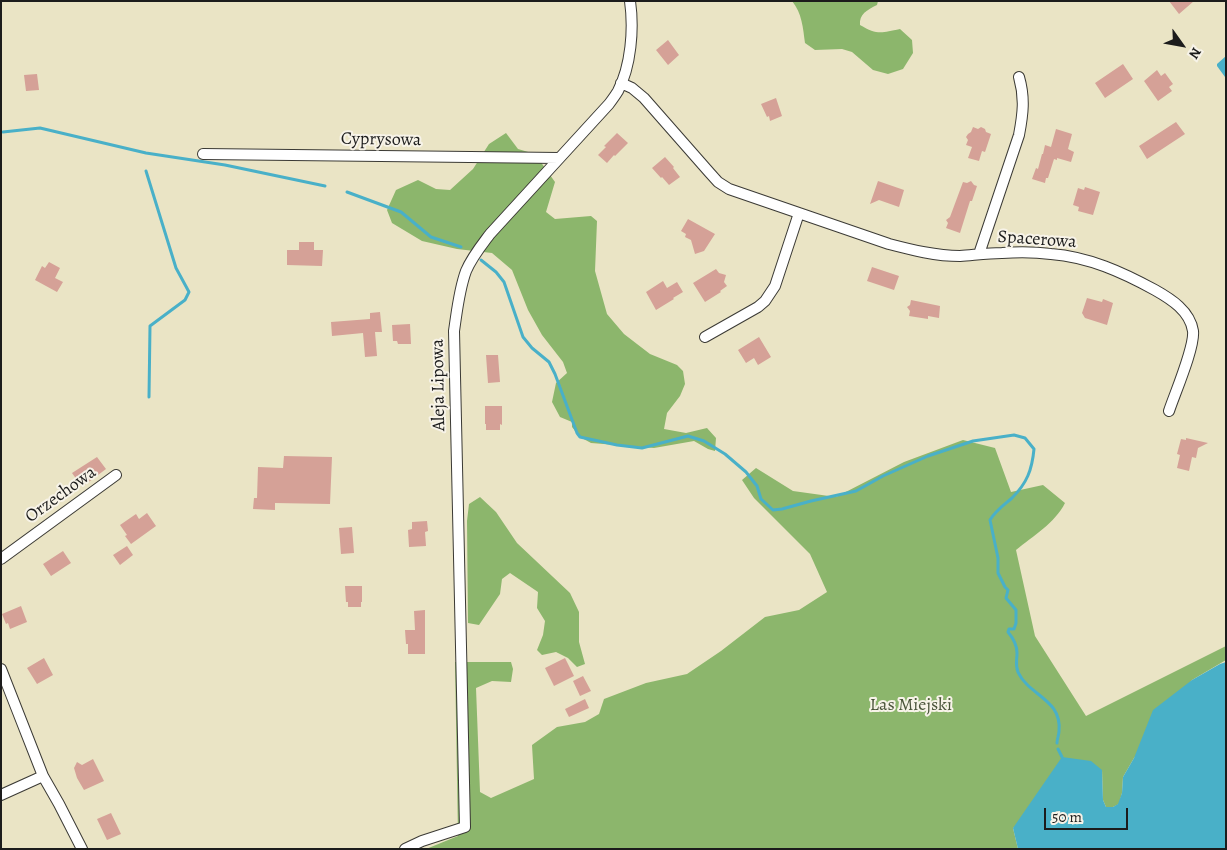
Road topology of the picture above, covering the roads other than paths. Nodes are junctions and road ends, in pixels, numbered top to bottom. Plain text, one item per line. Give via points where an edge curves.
1 (630, 1) edge
2 (1018, 77) dead end
3 (621, 83) junction
4 (203, 154) dead end
5 (559, 158) junction
6 (798, 213) junction
7 (979, 254) junction
8 (704, 337) dead end
9 (1169, 411) dead end
10 (116, 475) dead end
11 (1, 559) edge
12 (1, 669) edge
13 (43, 776) junction
14 (1, 794) edge
15 (82, 849) edge
16 (405, 849) edge

1 - 3 street, Aleja Lipowa via 631,35
2 - 7 street, Spacerowa via 1023,104 1019,135
3 - 5 street, Aleja Lipowa via 609,104
3 - 6 street, Spacerowa via 644,98 718,182 729,189
4 - 5 street, Cyprysowa
5 - 16 street, Aleja Lipowa via 474,255 459,299 454,330 465,827
6 - 7 street, Spacerowa via 911,250 939,255
6 - 8 street via 775,286 765,301
7 - 9 street, Spacerowa via 1046,253 1091,261 1130,276 1179,306 1193,333 1185,368
10 - 11 street, Orzechowa
12 - 13 street
13 - 14 street
13 - 15 street

